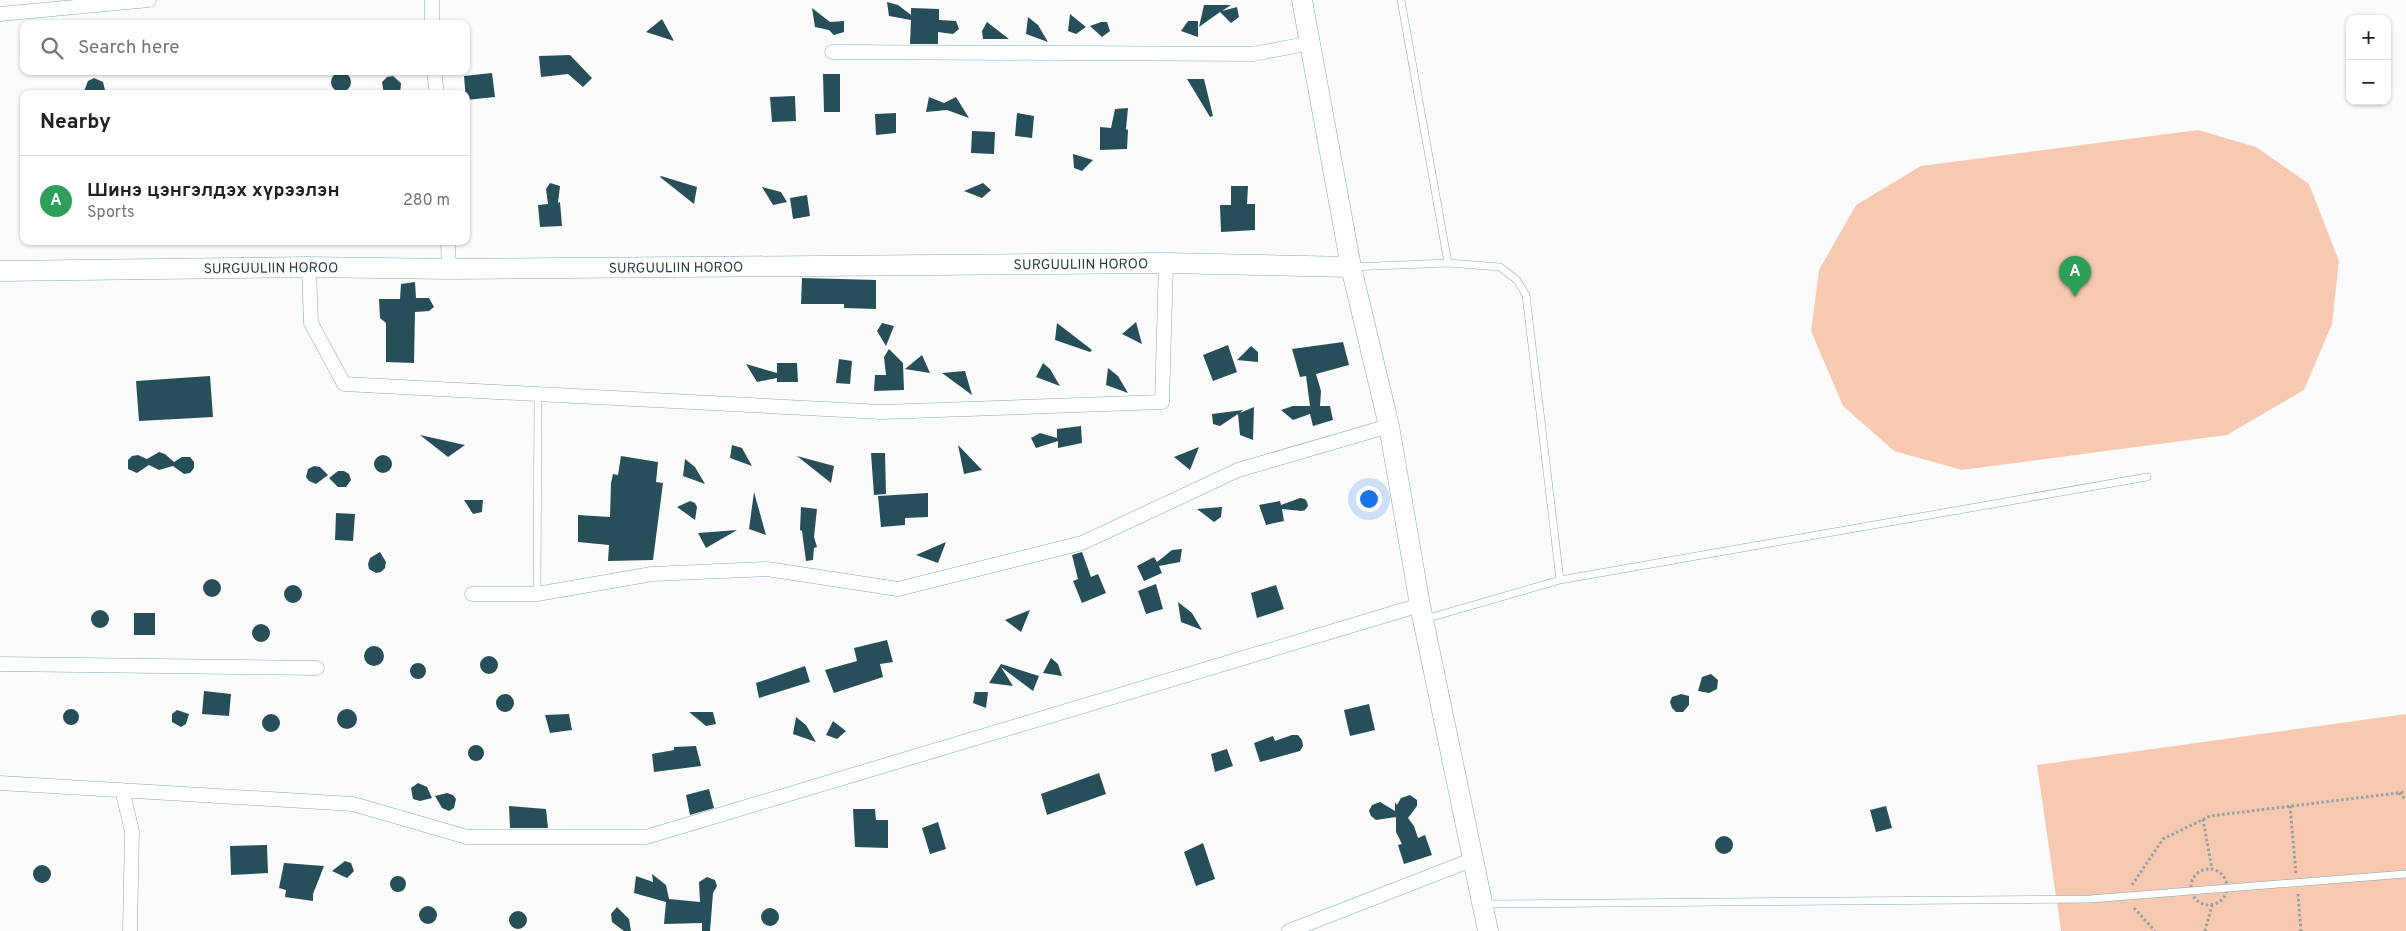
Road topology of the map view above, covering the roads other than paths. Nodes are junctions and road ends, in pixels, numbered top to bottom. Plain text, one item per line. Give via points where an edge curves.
1 (149, 0) edge
2 (432, 0) edge
3 (1302, 0) edge
4 (1401, 0) edge
5 (0, 14) edge
6 (432, 20) edge
7 (1311, 43) junction
8 (832, 52) dead end
9 (435, 75) edge
10 (436, 90) edge
11 (448, 245) edge
12 (1166, 263) junction
13 (1448, 263) junction
14 (309, 267) junction
15 (1352, 267) junction
16 (449, 269) junction
17 (0, 271) edge
18 (538, 395) junction
19 (1389, 426) junction
20 (2147, 477) dead end
21 (1560, 580) junction
22 (472, 594) dead end
23 (537, 594) junction
24 (1421, 612) junction
25 (0, 664) edge
26 (317, 668) dead end
27 (0, 783) edge
28 (122, 790) junction
29 (1474, 859) junction
30 (2406, 874) edge
31 (1482, 904) junction
32 (130, 931) edge
33 (1289, 931) edge
34 (1488, 931) edge

1 - 5 street
2 - 6 street
3 - 7 street
4 - 13 lane
7 - 8 street via 1253,54
7 - 15 street
9 - 10 street
11 - 16 street
12 - 15 street, SURGUULIIN HOROO
12 - 16 street, SURGUULIIN HOROO
12 - 18 street via 1162,402 882,412
13 - 15 lane
13 - 21 lane via 1500,267 1517,280 1526,295
14 - 16 street, SURGUULIIN HOROO
14 - 17 street, SURGUULIIN HOROO
14 - 18 street via 312,322 344,384
15 - 19 street
18 - 23 lane
19 - 23 street via 1238,470 1082,543 898,589 767,569 652,574
19 - 24 street
20 - 21 lane
21 - 24 lane
22 - 23 street
24 - 28 street via 646,837 467,837 353,804
24 - 29 street
25 - 26 street
27 - 28 street
28 - 32 street via 132,831
29 - 31 street
29 - 33 street
30 - 31 lane via 2090,900
31 - 34 street

